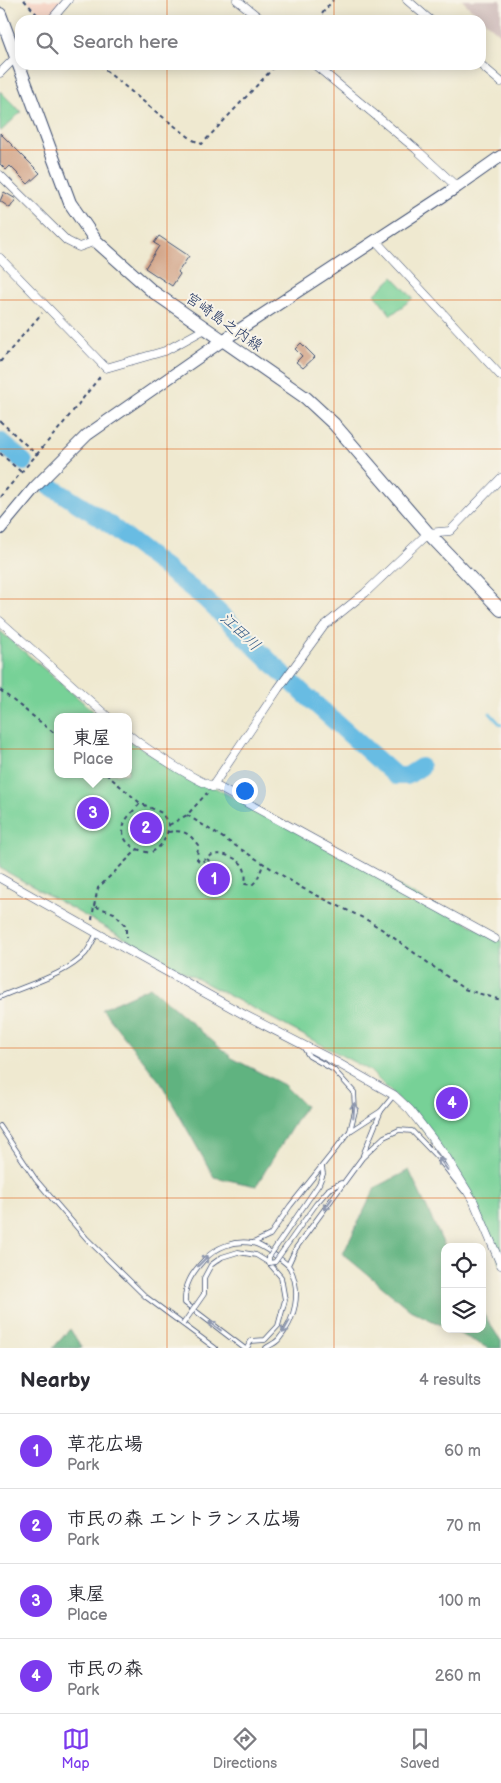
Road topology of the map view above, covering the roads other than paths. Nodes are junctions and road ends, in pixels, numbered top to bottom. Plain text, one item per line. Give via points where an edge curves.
1 (68, 0) edge
2 (237, 0) edge
3 (407, 0) edge
4 (0, 14) edge
5 (55, 15) edge
6 (256, 15) edge
7 (424, 15) edge
8 (15, 48) edge
9 (15, 58) edge
10 (486, 69) edge
11 (23, 70) edge
12 (321, 70) edge
13 (0, 73) edge
14 (501, 82) edge
15 (501, 156) edge
16 (0, 175) edge
17 (457, 187) junction
18 (375, 240) junction
19 (96, 241) junction
20 (0, 258) edge
21 (205, 329) junction
22 (222, 341) junction
23 (501, 376) edge
24 (501, 478) edge
25 (0, 529) edge
26 (428, 533) junction
27 (501, 610) edge
28 (0, 621) edge
29 (104, 713) edge
30 (132, 737) edge
31 (212, 787) junction
32 (0, 878) edge
33 (97, 933) junction
34 (495, 939) dead end
35 (0, 997) edge
36 (301, 1044) junction
37 (394, 1096) junction
38 (381, 1111) junction
39 (0, 1126) edge
40 (350, 1131) junction
41 (362, 1158) junction
42 (322, 1166) junction
43 (343, 1182) junction
44 (474, 1202) junction
45 (253, 1243) junction
46 (269, 1263) junction
47 (501, 1264) edge
48 (288, 1265) junction
49 (183, 1324) junction
50 (216, 1348) edge
51 (246, 1348) edge
52 (266, 1348) edge

1 - 5 street
2 - 6 street
3 - 7 street
4 - 8 main road, 宮崎島之内線
9 - 13 street
10 - 14 street
11 - 19 main road, 宮崎島之内線 via 70,203
12 - 17 street
15 - 17 street
16 - 19 street via 67,241 79,247
17 - 18 street
18 - 22 street
18 - 23 street
19 - 21 main road, 宮崎島之内線 via 152,291
20 - 21 street via 106,368 165,351
21 - 22 main road, 宮崎島之内線
22 - 25 street via 87,435
22 - 26 main road, 宮崎島之内線 via 306,398 334,424
24 - 26 street via 450,532
26 - 27 main road, 宮崎島之内線
26 - 31 street via 365,593 324,626
28 - 29 street
30 - 31 street
31 - 34 street via 218,787
32 - 33 street
33 - 35 lane via 84,954 72,965
33 - 36 street
36 - 37 street
40 -> 36 lane via 355,1111 354,1092 334,1070 309,1056
37 - 38 lane
37 - 44 street via 410,1110 447,1158
38 - 40 lane
38 - 41 lane
39 - 49 lane via 36,1180 87,1239 146,1297
40 - 42 lane
41 - 43 lane
44 -> 41 lane via 412,1131 399,1130 384,1137
42 - 45 lane via 270,1235
42 - 46 lane, bridge via 319,1184 269,1257
43 - 46 lane, bridge via 329,1189 275,1262
43 -> 48 lane via 296,1248
44 - 47 street
45 - 48 lane
51 -> 45 lane via 184,1303 184,1294 193,1272 212,1251 224,1245
46 - 49 lane, bridge via 256,1255 238,1252 222,1257 211,1265 204,1278 204,1294
46 - 51 lane via 281,1277 285,1300 278,1326 265,1340 251,1341
48 -> 52 lane via 297,1297 294,1314 278,1340
49 - 50 lane

